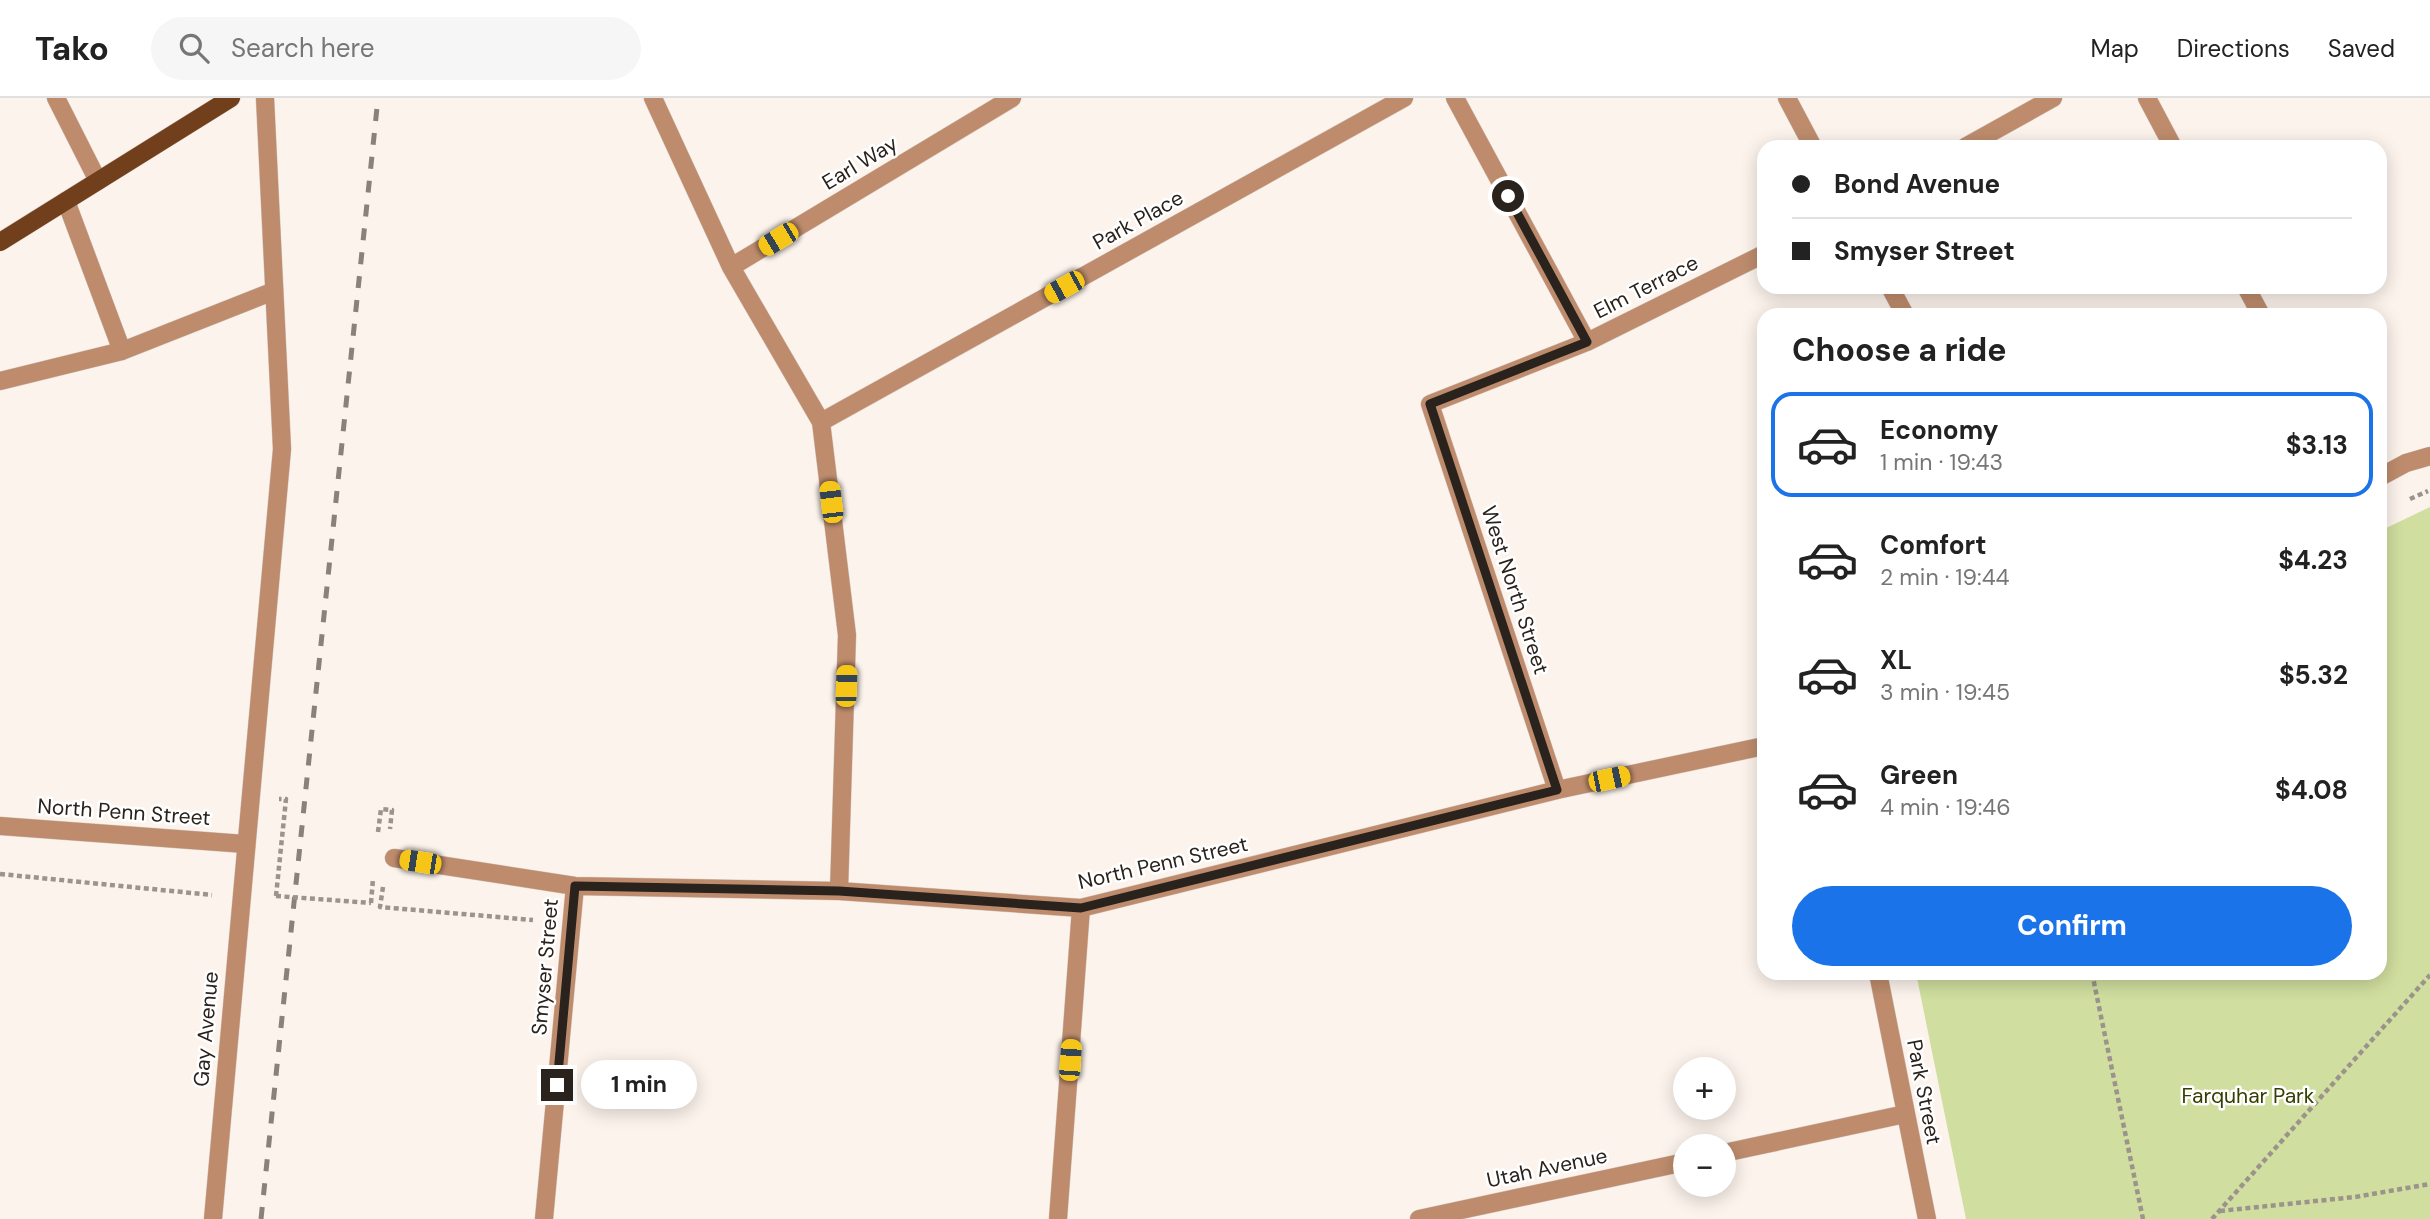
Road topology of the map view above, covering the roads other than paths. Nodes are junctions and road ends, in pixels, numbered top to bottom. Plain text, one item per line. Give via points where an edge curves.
1 (56, 98) edge
2 (231, 98) edge
3 (265, 98) edge
4 (653, 98) edge
5 (1012, 98) edge
6 (1404, 98) edge
7 (1455, 98) edge
8 (1787, 98) edge
9 (2053, 98) edge
10 (2147, 98) edge
11 (1809, 140) edge
12 (1978, 140) edge
13 (2169, 140) edge
14 (98, 181) junction
15 (66, 201) junction
16 (0, 243) edge
17 (1757, 257) edge
18 (731, 267) junction
19 (274, 291) junction
20 (1587, 342) junction
21 (122, 351) junction
22 (0, 381) edge
23 (1430, 404) joint
24 (821, 422) junction
25 (2430, 456) edge
26 (2387, 473) edge
27 (1757, 747) edge
28 (1557, 790) junction
29 (0, 826) edge
30 (244, 844) junction
31 (394, 858) dead end
32 (575, 886) junction
33 (839, 891) junction
34 (1081, 908) junction
35 (1879, 980) edge
36 (1905, 1114) junction
37 (1736, 1150) edge
38 (1673, 1165) edge
39 (213, 1219) edge
40 (544, 1219) edge
41 (1058, 1219) edge
42 (1419, 1219) edge
43 (1927, 1219) edge

1 - 14 street
2 - 14 main road
3 - 19 street, Gay Avenue
4 - 18 street
5 - 18 street, Earl Way
6 - 24 street, Park Place
7 - 20 street
8 - 11 street
9 - 12 street
10 - 13 street
14 - 15 main road
15 - 16 main road
15 - 21 street
17 - 20 street, Elm Terrace
18 - 24 street
19 - 21 street
19 - 30 street, Gay Avenue via 282,449
20 - 23 street, Elm Terrace
21 - 22 street
23 - 28 street, West North Street
24 - 33 street via 848,635
25 - 26 street
27 - 28 street, North Penn Street
28 - 34 street, North Penn Street
29 - 30 street, North Penn Street
30 - 39 street, Gay Avenue
31 - 32 street, North Penn Street
32 - 33 street, North Penn Street
32 - 40 street, Smyser Street
33 - 34 street, North Penn Street
34 - 41 street
35 - 36 street, Park Street
36 - 37 street
36 - 43 street, Park Street
38 - 42 street, Utah Avenue

